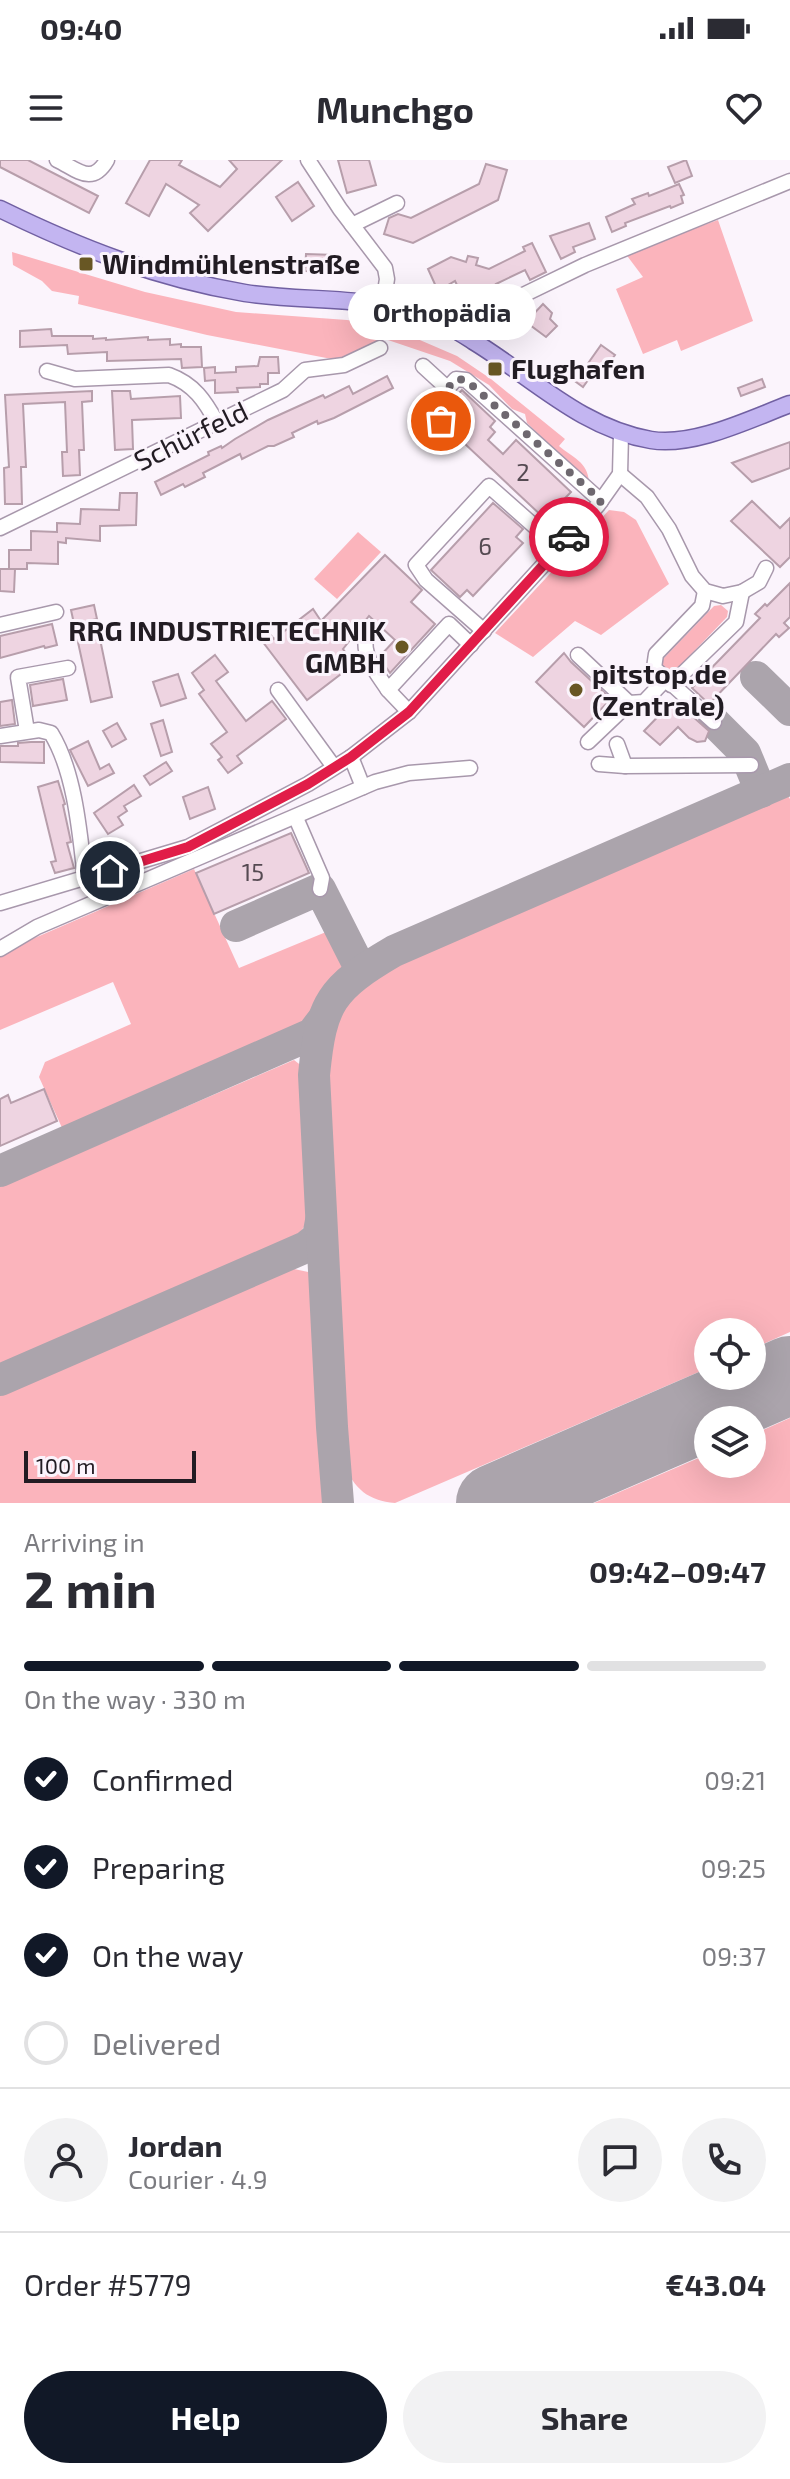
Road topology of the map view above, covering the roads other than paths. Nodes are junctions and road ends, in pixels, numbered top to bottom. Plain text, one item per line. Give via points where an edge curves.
1 (57, 160) edge
2 (107, 160) edge
3 (308, 160) edge
4 (790, 181) edge
5 (397, 203) dead end
6 (0, 209) edge
7 (352, 225) junction
8 (383, 304) junction
9 (465, 336) junction
10 (380, 348) dead end
11 (423, 366) dead end
12 (47, 371) dead end
13 (447, 388) junction
14 (790, 404) edge
15 (441, 421) dead end
16 (217, 423) junction
17 (621, 434) junction
18 (620, 474) junction
19 (601, 501) junction
20 (0, 528) edge
21 (559, 548) junction
22 (766, 568) dead end
23 (705, 591) junction
24 (742, 592) junction
25 (56, 612) dead end
26 (0, 625) edge
27 (484, 631) junction
28 (366, 636) dead end
29 (471, 645) junction
30 (578, 655) dead end
31 (68, 668) dead end
32 (668, 682) junction
33 (278, 690) dead end
34 (388, 690) junction
35 (629, 703) junction
36 (409, 712) junction
37 (714, 722) dead end
38 (27, 731) junction
39 (0, 736) edge
40 (588, 742) dead end
41 (617, 744) dead end
42 (351, 757) junction
43 (599, 764) dead end
44 (751, 765) dead end
45 (625, 766) junction
46 (334, 767) junction
47 (470, 768) dead end
48 (363, 787) junction
49 (296, 818) junction
50 (85, 879) junction
51 (320, 889) dead end
52 (0, 903) edge
53 (0, 949) edge

1 - 2 street via 87,175 102,170
3 - 7 street
4 - 9 street via 572,271 484,314
5 - 7 street
6 - 8 main road via 85,249 164,277 247,293
7 - 8 street via 385,268
8 - 9 main road via 432,318
9 - 17 main road via 576,411
10 - 16 street, Schürfeld via 344,365 305,370 283,390
11 - 13 street
12 - 16 street via 75,379 169,375 194,388
13 - 15 street via 436,401 434,413
13 - 19 street via 456,379 466,380
14 - 17 main road via 681,440
16 - 20 street, Schürfeld
17 - 18 street
18 - 19 street
18 - 23 street via 647,497
19 - 21 street
21 - 27 street
21 - 27 street via 489,486 416,565
22 - 24 street via 759,582
23 - 24 street via 723,596
23 - 32 street via 702,606 656,654 654,668
24 - 32 street via 736,622
25 - 26 street
27 - 29 street
28 - 34 street via 368,658
29 - 34 street via 449,624
29 - 36 street
30 - 35 street
31 - 38 street via 18,677
32 - 35 street via 644,702
32 - 37 street
33 - 46 street
34 - 36 street
35 - 40 street
36 - 42 street
38 - 39 street
38 - 50 street via 51,733 58,744 78,813
41 - 45 street
42 - 46 street
42 - 48 street
43 - 45 street
44 - 45 street
46 - 50 street via 188,847
47 - 48 street via 409,773
48 - 49 street
49 - 51 street via 322,878
49 - 53 street via 37,927
50 - 52 street

